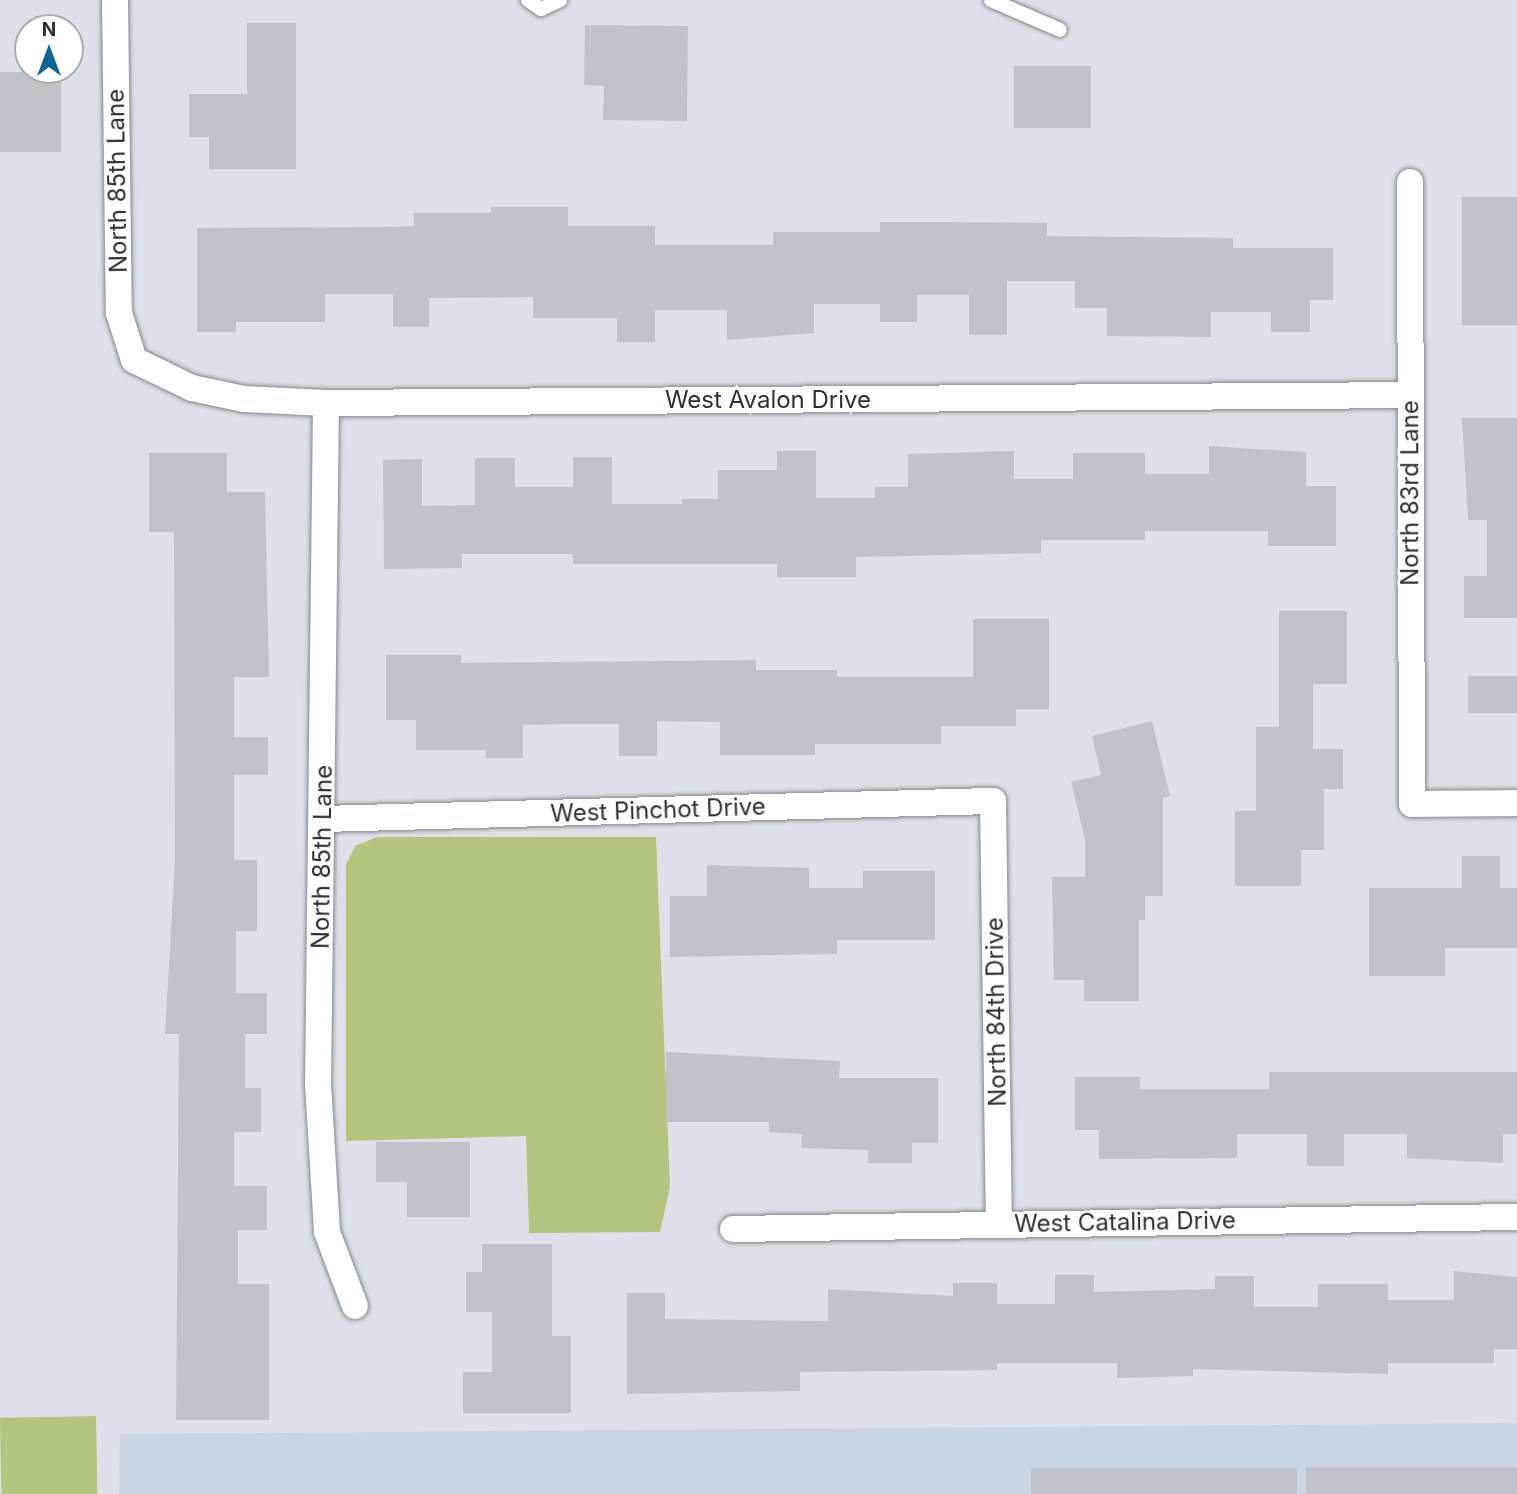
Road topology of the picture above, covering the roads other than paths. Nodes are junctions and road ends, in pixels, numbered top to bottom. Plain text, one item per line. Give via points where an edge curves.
1 (115, 0) edge
2 (528, 0) edge
3 (560, 0) edge
4 (991, 0) edge
5 (1060, 30) dead end
6 (1410, 182) dead end
7 (134, 360) joint
8 (1410, 395) junction
9 (326, 403) junction
10 (993, 801) joint
11 (1517, 803) edge
12 (322, 819) junction
13 (1517, 1217) edge
14 (999, 1224) junction
15 (733, 1229) dead end
16 (355, 1306) dead end

1 - 7 street, North 85th Lane via 119,313
2 - 3 lane via 541,9
4 - 5 lane
6 - 8 street, North 83rd Lane
7 - 9 street, West Avalon Drive via 192,388 244,399
8 - 9 street, West Avalon Drive
8 - 11 street, North 83rd Lane via 1412,804
9 - 12 street, North 85th Lane
10 - 12 street, West Pinchot Drive
10 - 14 street, North 84th Drive
12 - 16 street, North 85th Lane via 318,1084 327,1232
13 - 14 street, West Catalina Drive
14 - 15 street, West Catalina Drive

